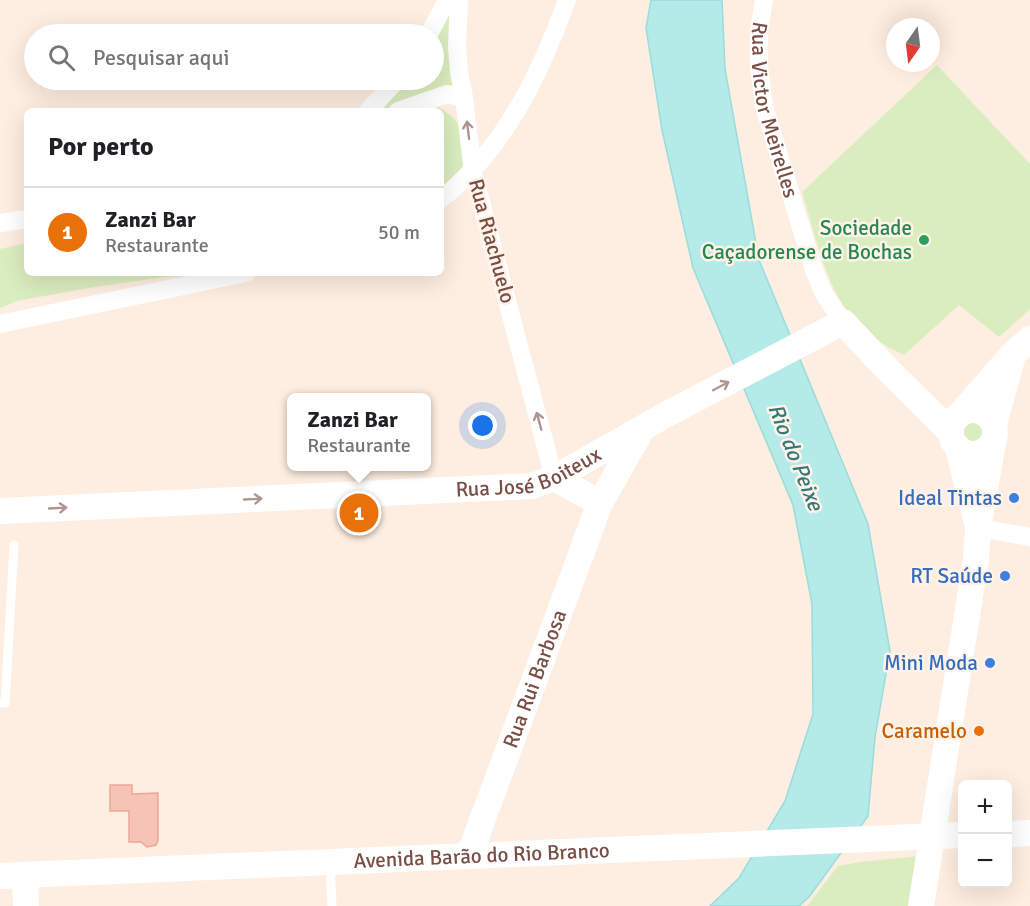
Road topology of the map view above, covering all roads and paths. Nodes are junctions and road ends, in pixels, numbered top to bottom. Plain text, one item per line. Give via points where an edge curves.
1 (447, 0) edge
2 (459, 0) edge
3 (567, 0) edge
4 (764, 0) edge
5 (434, 24) edge
6 (388, 90) edge
7 (464, 98) junction
8 (371, 108) edge
9 (407, 108) edge
10 (473, 172) junction
11 (444, 196) edge
12 (24, 219) edge
13 (0, 223) edge
14 (232, 276) edge
15 (843, 322) junction
16 (0, 324) edge
17 (1021, 347) edge
18 (957, 427) junction
19 (643, 428) junction
20 (994, 433) junction
21 (554, 478) junction
22 (600, 503) junction
23 (0, 511) edge
24 (978, 528) junction
25 (1030, 537) edge
26 (14, 545) dead end
27 (0, 703) edge
28 (1030, 833) edge
29 (1012, 834) edge
30 (958, 835) edge
31 (931, 836) junction
32 (469, 856) junction
33 (330, 862) junction
34 (12, 875) edge
35 (26, 906) edge
36 (332, 906) edge
37 (921, 906) edge

1 - 5 street
2 - 7 street, Rua Riachuelo via 457,47
3 - 10 street via 542,61 506,130
4 - 15 street, Rua Victor Meirelles via 759,67 764,106 813,267 824,294
6 - 8 street
7 - 9 street via 447,94
10 -> 7 street, Rua Riachuelo
10 - 11 street
21 -> 10 street, Rua Riachuelo
12 - 13 street
14 - 16 street
15 - 18 main road, Rua Victor Meirelles via 888,370
19 -> 15 main road, Rua José Boiteux
17 - 18 main road
17 - 20 main road
18 - 20 main road via 971,409 985,412
18 - 20 main road via 970,454 983,452
18 - 24 main road
19 - 21 main road, Rua José Boiteux
19 - 22 main road, Rua Rui Barbosa
20 - 24 main road
21 - 22 main road
23 -> 21 main road, Rua José Boiteux via 532,486
22 - 32 main road, Rua Rui Barbosa
24 - 25 street
24 - 31 main road
26 - 27 lane via 5,703
28 - 29 main road
30 - 31 main road, Avenida Barão do Rio Branco
31 - 32 main road, Avenida Barão do Rio Branco
31 - 37 main road
32 - 33 main road, Avenida Barão do Rio Branco
33 - 34 main road, Avenida Barão do Rio Branco
33 - 36 lane
34 - 35 main road

